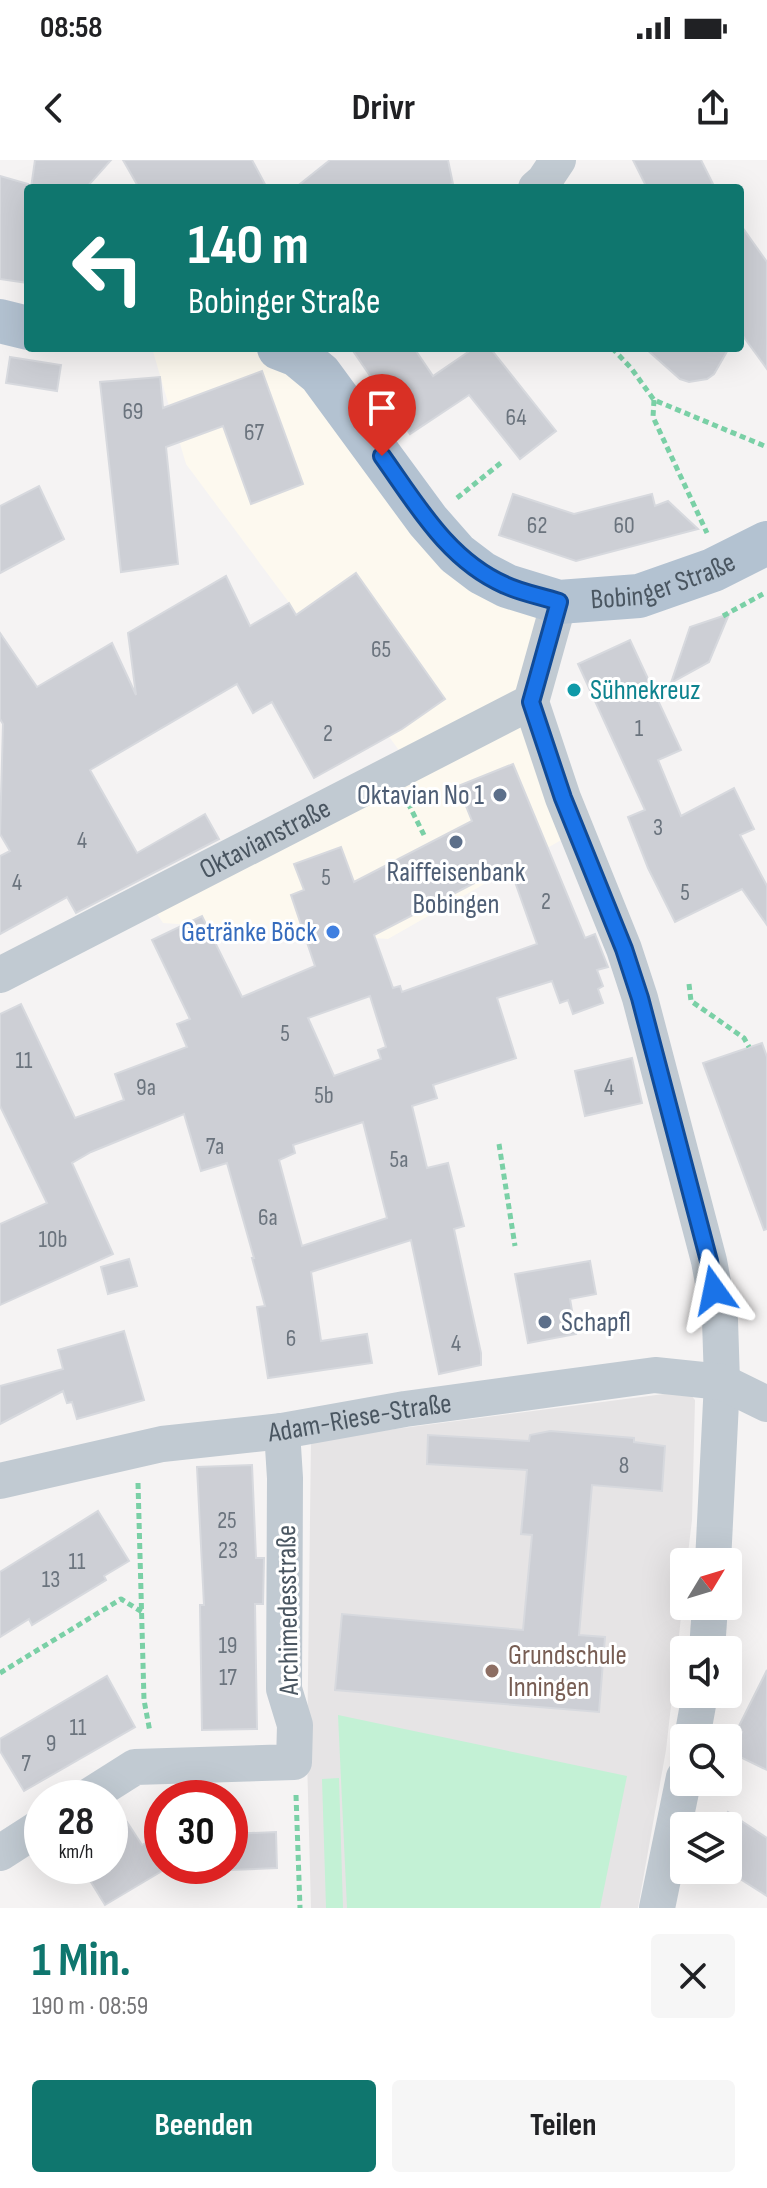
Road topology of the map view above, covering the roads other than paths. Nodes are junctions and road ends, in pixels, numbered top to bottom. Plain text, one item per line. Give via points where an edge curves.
1 (558, 160) edge
2 (541, 184) edge
3 (0, 321) edge
4 (24, 327) edge
5 (297, 352) edge
6 (767, 543) edge
7 (559, 602) junction
8 (531, 702) junction
9 (0, 975) edge
10 (722, 1382) junction
11 (767, 1404) edge
12 (282, 1431) junction
13 (0, 1481) edge
14 (714, 1548) edge
15 (114, 1780) edge
16 (682, 1796) edge
17 (24, 1838) edge
18 (0, 1853) edge
19 (669, 1902) edge

1 - 2 street
3 - 4 main road
5 - 7 main road, Bobinger Straße via 338,395 457,554 507,586
6 - 7 main road, Bobinger Straße via 683,583 639,596
7 - 8 street
8 - 9 street, Oktavianstraße
8 - 10 street via 640,998 709,1261 720,1320
10 - 11 street
10 - 12 street, Adam-Riese-Straße via 655,1375
10 - 14 street
12 - 13 street, Adam-Riese-Straße via 137,1448
12 - 15 street, Archimedesstraße via 284,1689 295,1725 294,1762 135,1767
16 - 19 street
17 - 18 street

